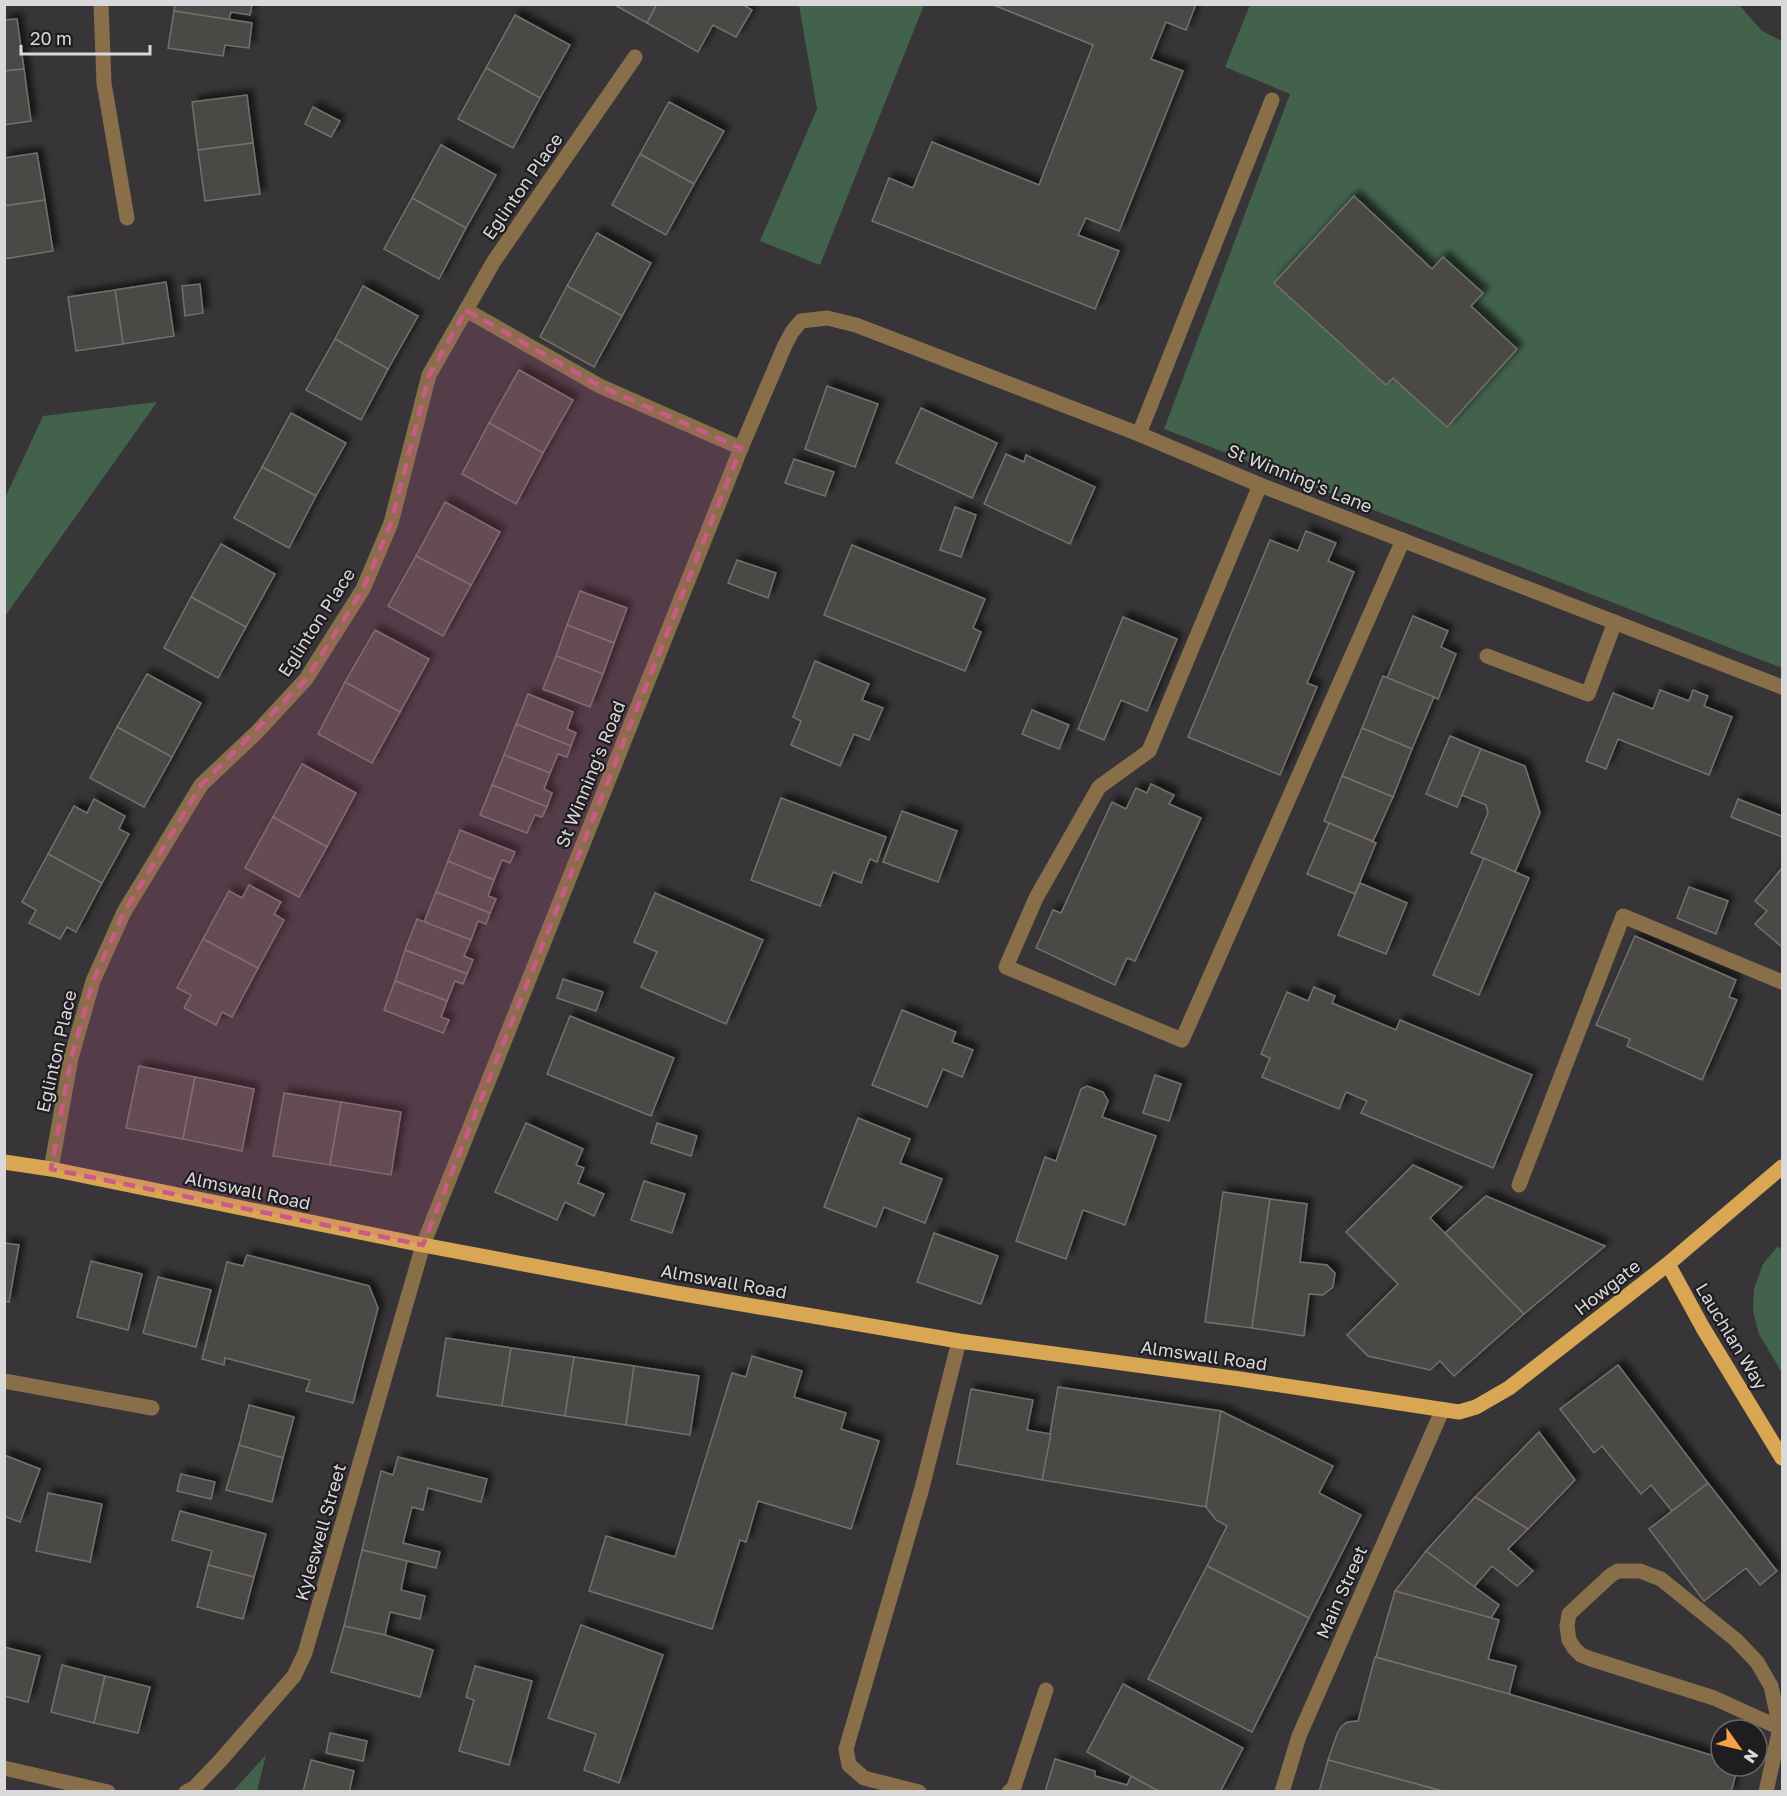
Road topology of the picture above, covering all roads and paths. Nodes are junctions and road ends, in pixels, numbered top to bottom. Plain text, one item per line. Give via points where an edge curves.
1 (101, 4) edge
2 (635, 57) dead end
3 (1272, 100) dead end
4 (127, 218) dead end
5 (466, 310) junction
6 (801, 321) joint
7 (1139, 434) junction
8 (741, 448) junction
9 (1260, 485) junction
10 (1403, 540) junction
11 (1615, 622) junction
12 (1486, 656) dead end
13 (1782, 687) edge
14 (1782, 982) edge
15 (4, 1162) edge
16 (1782, 1167) edge
17 (51, 1170) junction
18 (1519, 1185) dead end
19 (423, 1245) junction
20 (1668, 1264) junction
21 (959, 1341) junction
22 (4, 1381) edge
23 (152, 1408) dead end
24 (1442, 1411) junction
25 (1782, 1458) edge
26 (1046, 1690) dead end
27 (1780, 1728) junction
28 (4, 1768) edge
29 (108, 1791) edge
30 (186, 1791) edge
31 (920, 1791) edge
32 (1009, 1791) edge
33 (1282, 1791) edge
34 (1766, 1791) edge

1 - 4 street via 104,83
2 - 5 street, Eglinton Place via 494,261
3 - 7 street
5 - 8 street via 600,386
5 - 17 street, Eglinton Place via 429,375 391,523 363,589 306,679 201,785 124,912 93,981 71,1058
6 - 7 street, St Winning's Lane via 827,318 856,325
6 - 8 street, St Winning's Road via 785,345
7 - 9 street, St Winning's Lane
8 - 19 street, St Winning's Road
9 - 10 street, St Winning's Lane
9 - 10 street via 1149,751 1100,787 1036,898 1006,967 1182,1040
10 - 11 street, St Winning's Lane
11 - 12 street via 1588,694
11 - 13 street, St Winning's Lane
14 - 18 street via 1623,916
15 - 17 main road, Almswall Road
16 - 20 main road, Howgate
17 - 19 main road, Almswall Road
19 - 21 main road, Almswall Road
19 - 30 street, Kyleswell Street via 305,1653 294,1676 253,1724 194,1788
20 - 24 main road, Howgate via 1509,1388 1476,1407
20 - 25 main road, Lauchlan Way
21 - 24 main road, Almswall Road
21 - 31 street via 922,1488 846,1749 849,1766 864,1778
22 - 23 street
24 - 33 street, Main Street via 1299,1736
26 - 32 street via 1014,1787
27 - 27 street via 1714,1698 1581,1654 1569,1640 1569,1614 1618,1571 1640,1571 1661,1580 1736,1640 1757,1662 1771,1686
27 - 34 street
28 - 29 street

